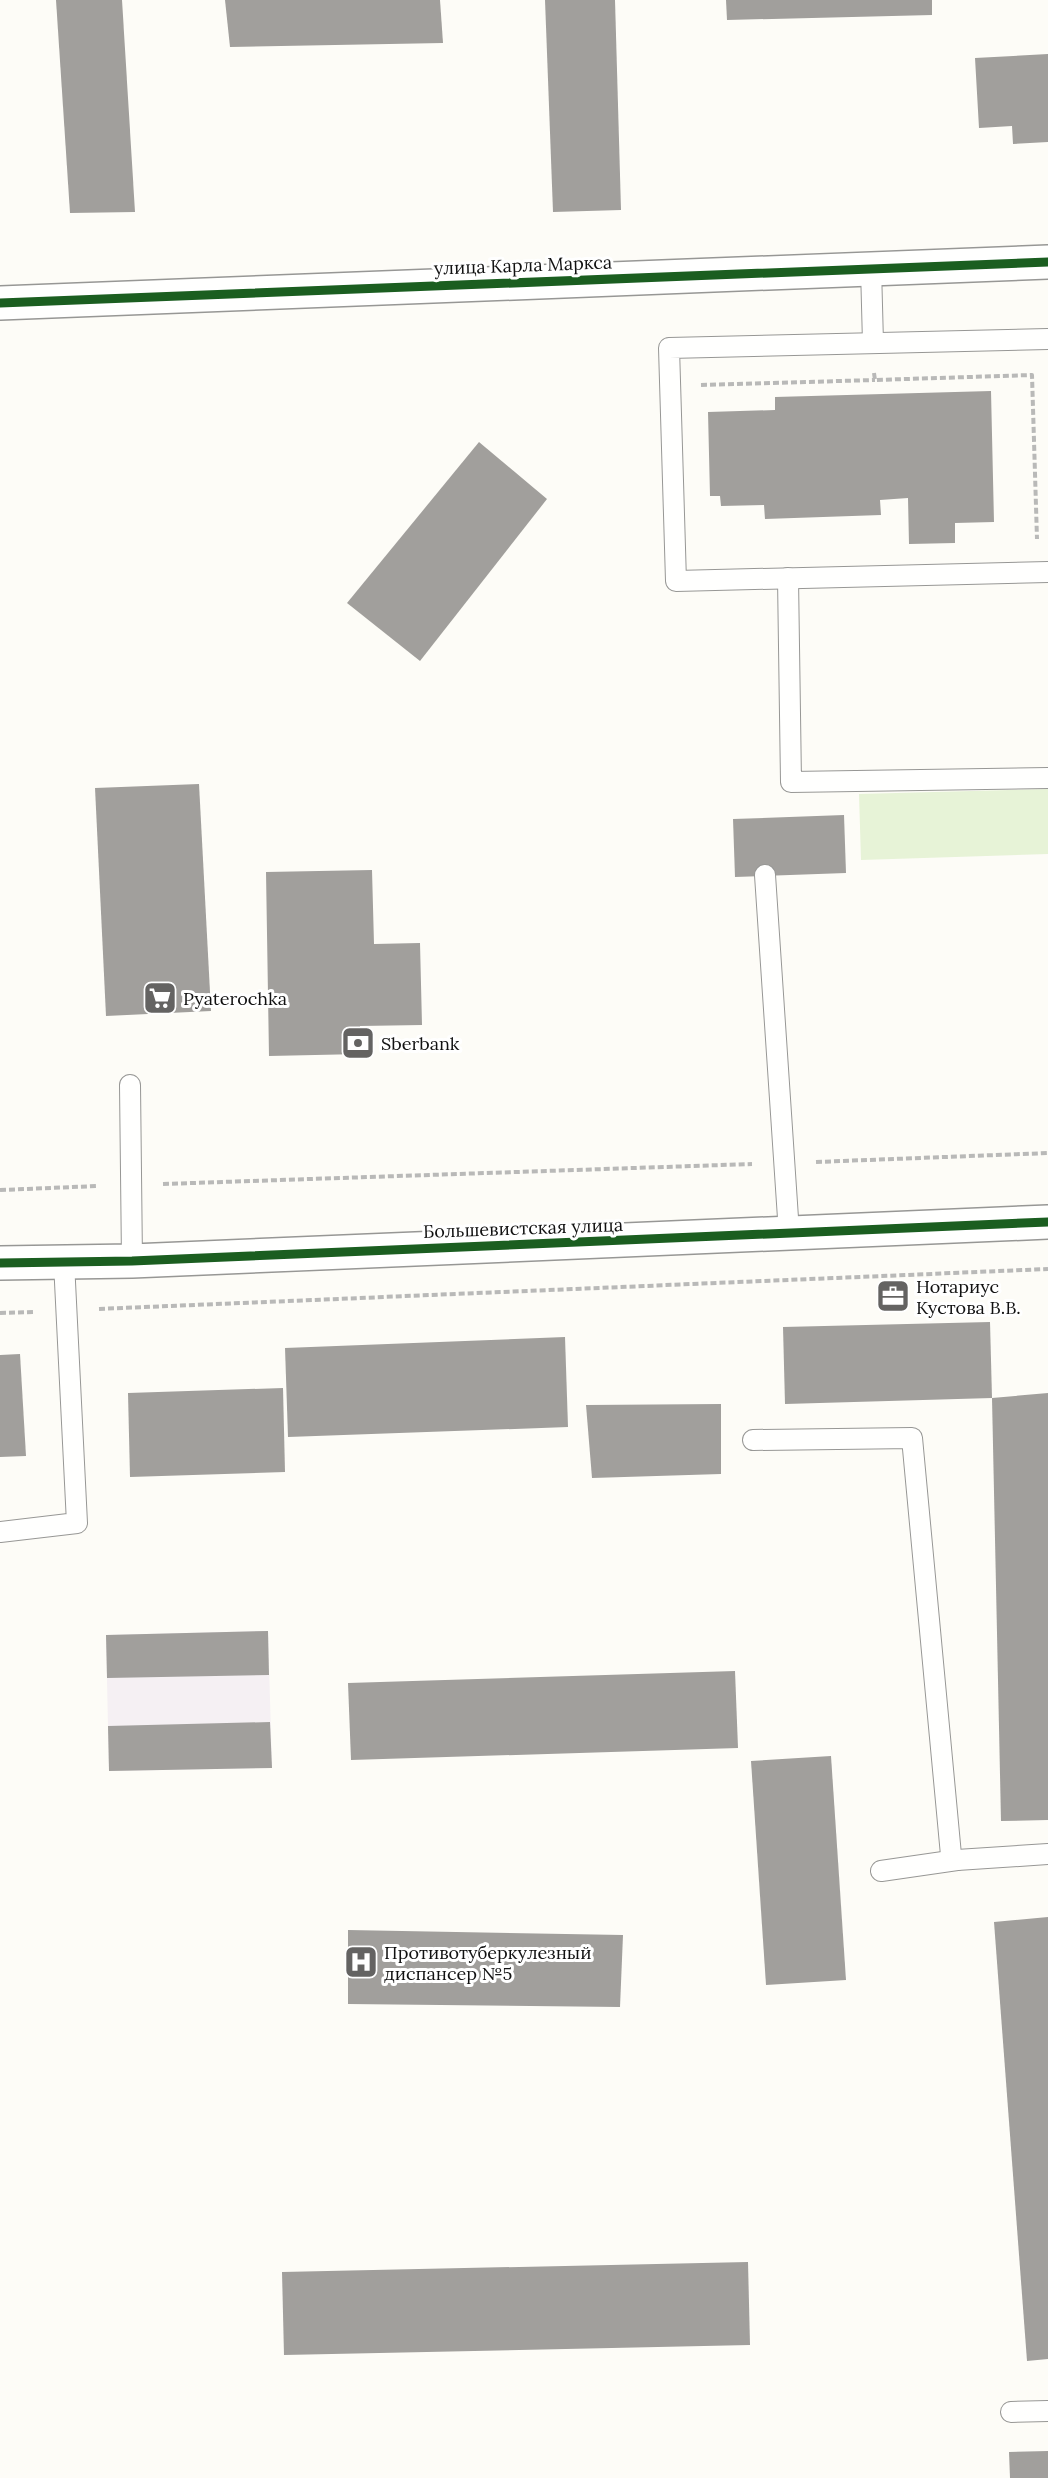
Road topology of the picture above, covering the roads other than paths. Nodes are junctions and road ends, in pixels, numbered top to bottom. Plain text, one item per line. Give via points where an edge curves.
1 (1048, 262) edge
2 (871, 268) junction
3 (0, 303) edge
4 (1048, 339) edge
5 (873, 343) junction
6 (1048, 572) edge
7 (788, 578) junction
8 (1048, 778) edge
9 (765, 876) dead end
10 (130, 1085) dead end
11 (1048, 1222) edge
12 (789, 1233) junction
13 (132, 1261) junction
14 (64, 1262) junction
15 (0, 1263) edge
16 (753, 1440) dead end
17 (0, 1532) edge
18 (1048, 1854) edge
19 (957, 1860) junction
20 (881, 1871) dead end
21 (1048, 2411) edge
22 (1011, 2412) dead end

1 - 2 street, улица Карла Маркса
2 - 3 street, улица Карла Маркса
2 - 5 lane
4 - 5 lane
5 - 7 lane via 669,348 676,581
6 - 7 lane
7 - 8 lane via 791,782
9 - 12 lane
10 - 13 lane
11 - 12 street, Большевистская улица
12 - 13 street, Большевистская улица
13 - 14 street, Большевистская улица
14 - 15 street, Большевистская улица
14 - 17 lane via 77,1523
16 - 19 lane via 912,1437 951,1855
18 - 19 lane
19 - 20 lane
21 - 22 lane

